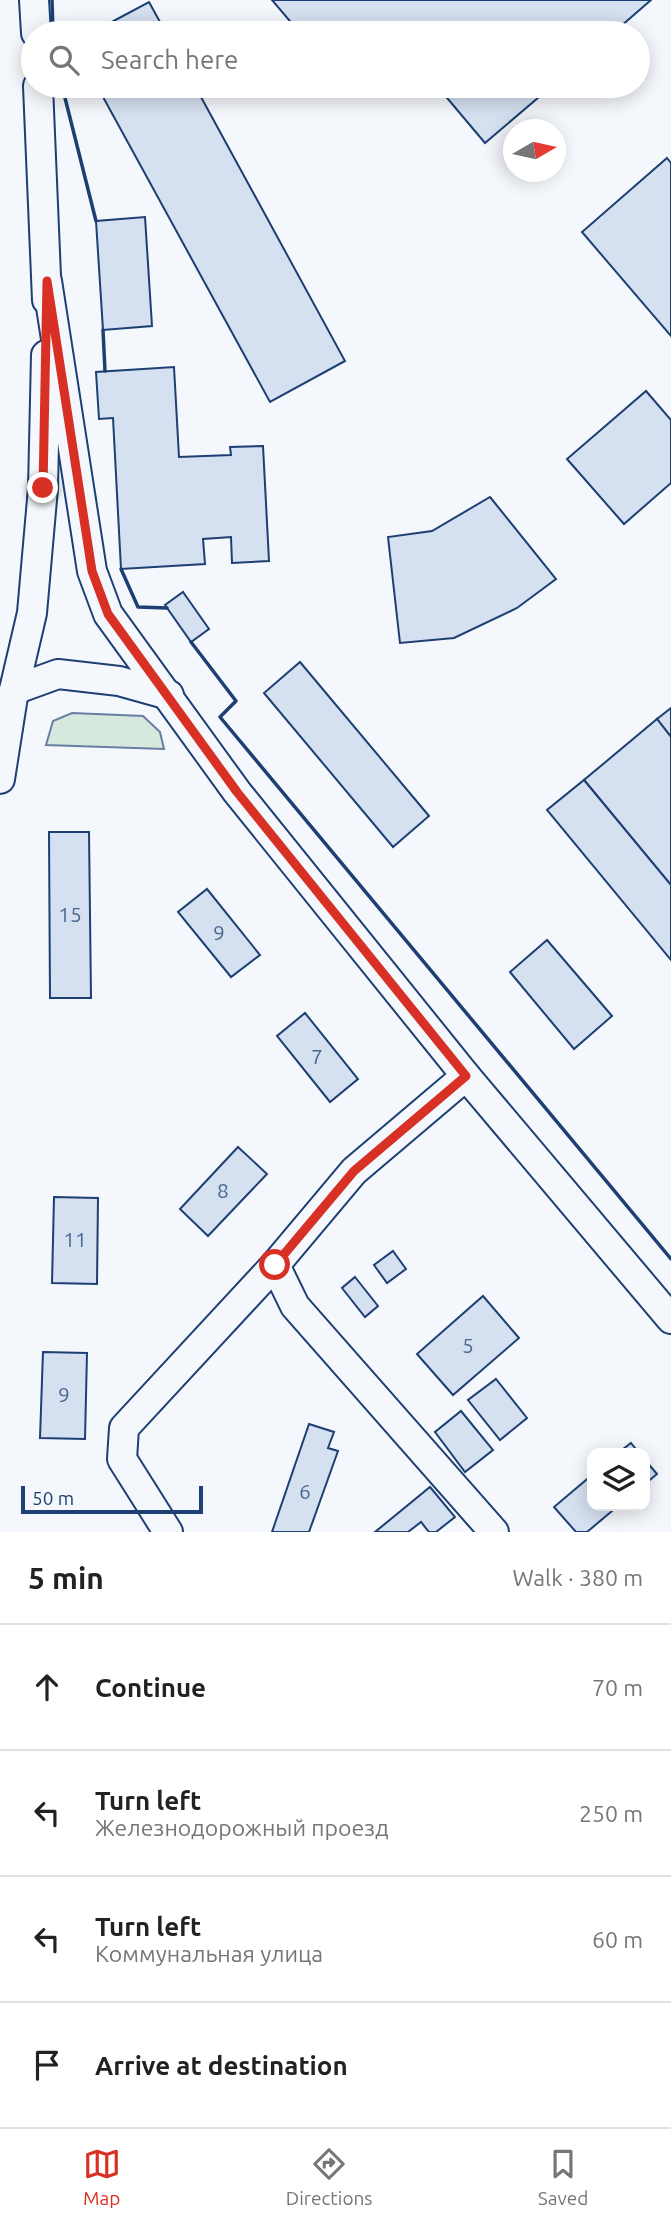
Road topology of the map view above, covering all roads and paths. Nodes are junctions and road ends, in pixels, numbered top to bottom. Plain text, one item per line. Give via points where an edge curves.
1 (34, 0) edge
2 (35, 21) edge
3 (39, 98) edge
4 (47, 281) junction
5 (13, 690) junction
6 (169, 695) junction
7 (0, 779) edge
8 (466, 1076) junction
9 (275, 1265) junction
10 (671, 1319) edge
11 (168, 1532) edge
12 (494, 1532) edge

1 - 2 street
3 - 4 street
4 - 5 street via 43,488 32,613
4 - 6 street via 92,571 108,614
5 - 6 street via 58,674 119,681
5 - 7 street
6 - 8 street via 237,792
8 - 9 street via 354,1171
8 - 10 street
9 - 11 street via 124,1428 122,1459
9 - 12 street via 295,1306

